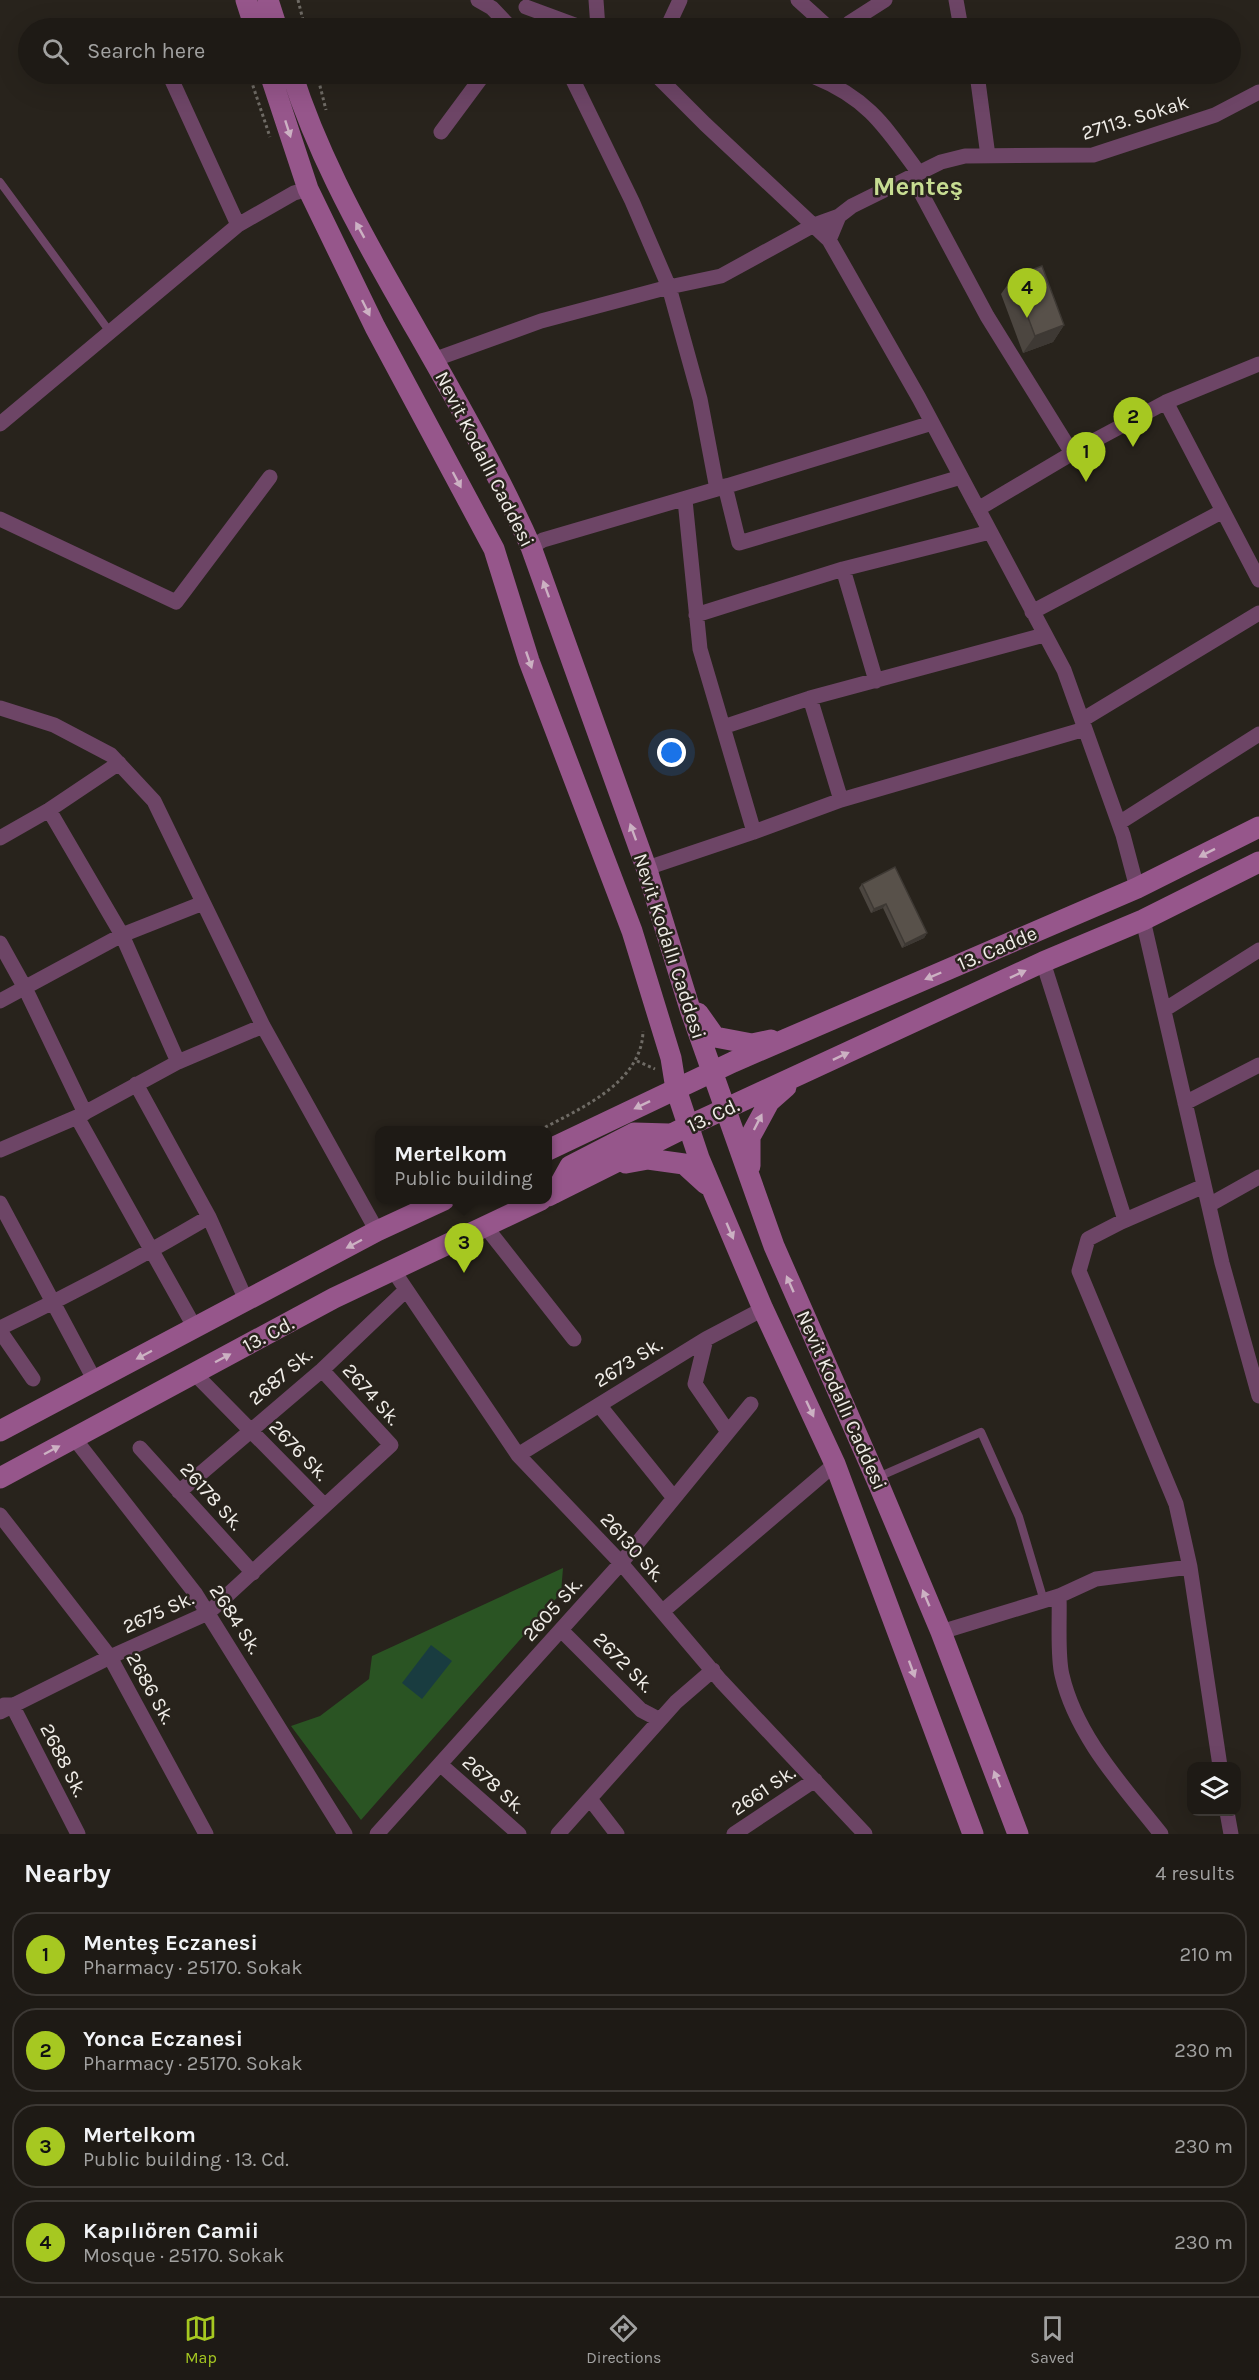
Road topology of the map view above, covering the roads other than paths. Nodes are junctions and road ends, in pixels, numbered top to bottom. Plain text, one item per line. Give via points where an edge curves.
1 (246, 0) edge
2 (268, 0) edge
3 (478, 0) edge
4 (596, 0) edge
5 (680, 0) edge
6 (798, 0) edge
7 (885, 0) edge
8 (956, 0) edge
9 (529, 4) edge
10 (252, 18) edge
11 (274, 18) edge
12 (502, 18) edge
13 (519, 18) edge
14 (549, 18) edge
15 (597, 18) edge
16 (672, 18) edge
17 (818, 18) edge
18 (857, 18) edge
19 (959, 18) edge
20 (174, 84) edge
21 (273, 84) edge
22 (295, 84) edge
23 (477, 84) edge
24 (575, 84) edge
25 (665, 84) edge
26 (842, 84) edge
27 (978, 84) edge
28 (1259, 92) edge
29 (441, 132) dead end
30 (988, 156) junction
31 (916, 175) junction
32 (0, 182) edge
33 (308, 189) junction
34 (839, 216) junction
35 (238, 225) junction
36 (814, 225) junction
37 (829, 240) junction
38 (669, 287) junction
39 (110, 332) junction
40 (433, 360) junction
41 (1259, 364) edge
42 (1166, 402) junction
43 (932, 423) junction
44 (0, 424) edge
45 (1072, 453) junction
46 (270, 477) dead end
47 (961, 477) junction
48 (721, 487) junction
49 (685, 500) junction
50 (978, 509) junction
51 (1223, 511) junction
52 (0, 519) edge
53 (990, 532) junction
54 (531, 547) junction
55 (843, 569) junction
56 (1259, 580) edge
57 (1032, 612) junction
58 (1259, 613) edge
59 (696, 615) junction
60 (1044, 635) junction
61 (876, 681) junction
62 (810, 698) junction
63 (0, 708) edge
64 (1083, 724) junction
65 (723, 727) junction
66 (1259, 734) edge
67 (119, 763) junction
68 (842, 800) junction
69 (49, 810) junction
70 (1119, 823) junction
71 (1259, 827) edge
72 (754, 832) junction
73 (0, 838) edge
74 (1259, 862) edge
75 (647, 870) junction
76 (1137, 888) junction
77 (203, 903) junction
78 (1143, 920) junction
79 (122, 935) junction
80 (0, 943) edge
81 (1259, 950) edge
82 (1043, 962) junction
83 (25, 988) junction
84 (685, 994) junction
85 (0, 1001) edge
86 (1164, 1010) junction
87 (840, 1016) junction
88 (263, 1026) junction
89 (792, 1036) junction
90 (178, 1062) junction
91 (733, 1062) junction
92 (1259, 1065) edge
93 (711, 1072) junction
94 (802, 1074) junction
95 (136, 1084) junction
96 (676, 1089) junction
97 (750, 1098) joint
98 (1185, 1103) junction
99 (725, 1110) junction
100 (81, 1115) junction
101 (680, 1130) junction
102 (734, 1137) junction
103 (552, 1148) edge
104 (0, 1150) edge
105 (605, 1168) junction
106 (749, 1179) junction
107 (1258, 1182) edge
108 (1204, 1186) junction
109 (713, 1190) junction
110 (552, 1191) edge
111 (552, 1194) edge
112 (0, 1203) edge
113 (436, 1204) edge
114 (531, 1204) edge
115 (1209, 1205) junction
116 (209, 1217) junction
117 (1125, 1220) junction
118 (485, 1226) junction
119 (377, 1232) junction
120 (772, 1242) junction
121 (151, 1251) junction
122 (393, 1270) junction
123 (406, 1290) junction
124 (246, 1300) junction
125 (54, 1303) junction
126 (763, 1309) junction
127 (195, 1328) junction
128 (0, 1329) edge
129 (574, 1339) dead end
130 (706, 1339) junction
131 (322, 1370) junction
132 (1256, 1372) edge
133 (195, 1373) junction
134 (33, 1379) dead end
135 (95, 1381) junction
136 (1259, 1396) edge
137 (751, 1404) dead end
138 (599, 1405) junction
139 (250, 1430) junction
140 (0, 1431) edge
141 (728, 1432) junction
142 (74, 1438) junction
143 (391, 1446) joint
144 (140, 1448) dead end
145 (518, 1455) junction
146 (836, 1464) junction
147 (0, 1478) edge
148 (876, 1478) junction
149 (179, 1492) junction
150 (674, 1498) junction
151 (324, 1505) junction
152 (0, 1515) edge
153 (621, 1563) junction
154 (1190, 1567) junction
155 (253, 1573) junction
156 (1052, 1599) junction
157 (663, 1611) junction
158 (208, 1613) junction
159 (561, 1630) junction
160 (940, 1632) junction
161 (110, 1657) junction
162 (713, 1670) junction
163 (4, 1707) edge
164 (660, 1720) junction
165 (1219, 1762) edge
166 (441, 1765) junction
167 (815, 1780) junction
168 (590, 1799) junction
169 (1228, 1816) edge
170 (394, 1828) edge
171 (861, 1830) edge
172 (78, 1834) edge
173 (206, 1834) edge
174 (345, 1834) edge
175 (376, 1834) edge
176 (519, 1834) edge
177 (558, 1834) edge
178 (616, 1834) edge
179 (734, 1834) edge
180 (843, 1834) edge
181 (973, 1834) edge
182 (1018, 1834) edge
183 (1161, 1834) edge
184 (1231, 1834) edge

1 - 10 main road
2 - 11 main road
3 - 12 street
4 - 15 street
5 - 16 street
6 - 17 street
7 - 18 street
8 - 19 street
9 - 13 street
9 - 14 street
20 - 35 street
21 -> 33 main road, Nevit Kodallı Caddesi
40 -> 22 main road, Nevit Kodallı Caddesi via 348,209 306,119
23 - 29 street
24 - 38 street
25 - 36 street
26 - 31 street via 888,131
27 - 30 street
28 - 30 street, 27113. Sokak via 1215,115 1093,155
30 - 31 street, 27113. Sokak via 941,162
31 - 34 street, 27113. Sokak
31 - 45 street via 987,316
32 - 39 lane
33 - 35 street
33 -> 96 main road, Nevit Kodallı Caddesi via 375,327 494,549 529,661 632,931 671,1058
34 - 36 street, 27113. Sokak
34 - 37 street
35 - 39 street
36 - 37 street
36 - 38 street, 27113. Sokak via 721,276
37 - 43 street
38 - 40 street, 27113. Sokak via 541,321
38 - 48 street
39 - 44 street
40 - 54 main road, Nevit Kodallı Caddesi via 508,495
41 - 42 street
42 - 45 street
42 - 51 street
43 - 47 street
43 - 48 street
45 - 50 street
46 - 52 street via 176,602
47 - 48 street via 739,543
47 - 50 street
48 - 49 street
49 - 54 street via 543,540
49 - 59 street
50 - 53 street
51 - 56 street
51 - 57 street
53 - 55 street
53 - 57 street
75 -> 54 main road, Nevit Kodallı Caddesi
55 - 59 street
55 - 61 street
57 - 60 street
58 - 64 street
59 - 65 street via 700,649
60 - 61 street
60 - 64 street via 1064,670
61 - 62 street
62 - 65 street
62 - 68 street
63 - 67 street via 54,725
64 - 68 street
64 - 70 street
65 - 72 street
66 - 70 street
67 - 69 street
67 - 77 street via 154,801
68 - 72 street
69 - 73 street
69 - 79 street
70 - 76 street
71 -> 76 main road, 13. Cadde
72 - 75 street
74 - 78 main road, 13. Cadde
75 - 84 main road, Nevit Kodallı Caddesi
76 -> 87 main road, 13. Cadde
77 - 79 street
77 - 88 street
78 - 82 main road, 13. Cadde
78 - 86 street
79 - 83 street
79 - 90 street
80 - 83 street
81 - 86 street
94 -> 82 main road, 13. Cadde
82 - 117 street
83 - 85 street
83 - 100 street
84 - 89 main road via 715,1037 752,1044
84 - 93 main road, Nevit Kodallı Caddesi
86 - 98 street
87 - 89 main road, 13. Cadde
87 - 91 main road via 822,1039 758,1066
88 - 90 street
88 - 119 street
89 - 91 main road, 13. Cadde
90 - 95 street
91 - 93 main road, 13. Cd.
92 - 98 street
93 - 96 main road, 13. Cd.
93 - 99 main road, Nevit Kodallı Caddesi
94 - 97 main road, 13. Cadde
106 -> 94 main road via 750,1137 769,1102
95 - 100 street
95 - 116 street
96 - 101 main road, Nevit Kodallı Caddesi
96 -> 103 main road, 13. Cd.
97 - 99 main road, 13. Cd.
98 - 108 street
99 - 101 main road, 13. Cd.
99 - 102 main road, Nevit Kodallı Caddesi
100 - 104 street
100 - 121 street
101 - 105 main road, 13. Cd.
101 - 109 main road, Nevit Kodallı Caddesi via 699,1158
101 - 110 main road via 634,1132 570,1166
102 - 106 main road, Nevit Kodallı Caddesi
102 - 120 main road via 731,1168 751,1220
105 - 109 main road via 648,1159 684,1164
105 - 111 main road, 13. Cd.
106 - 120 main road, Nevit Kodallı Caddesi
107 - 115 street
108 - 115 street
108 - 117 street
109 -> 126 main road, Nevit Kodallı Caddesi
112 - 125 street
113 - 119 main road, 13. Cd.
114 - 118 main road, 13. Cd.
115 - 132 street via 1222,1263
116 - 121 street
116 - 124 street
117 - 154 street via 1088,1239 1079,1271 1176,1504
118 - 122 main road, 13. Cd.
118 - 129 street
119 -> 124 main road, 13. Cd.
148 -> 120 main road, Nevit Kodallı Caddesi
121 - 125 street
121 - 127 street
122 - 123 street, 26130 Sk.
133 -> 122 main road, 13. Cd.
123 - 131 street, 2687 Sk.
123 - 145 street, 26130 Sk.
124 - 127 main road, 13. Cd.
125 - 128 street
125 - 135 street
126 - 130 street, 2673 Sk.
126 -> 146 main road, Nevit Kodallı Caddesi
127 -> 135 main road, 13. Cd.
128 - 134 street
130 - 138 street, 2673 Sk.
130 - 141 street via 695,1384
131 - 139 street, 2687 Sk.
131 - 143 street, 2674 Sk.
132 - 136 street
133 - 139 street, 2676 Sk.
133 - 142 main road, 13. Cd.
135 - 140 main road, 13. Cd.
137 - 141 street, 2605 Sk.
138 - 145 street, 2673 Sk.
138 - 150 street
139 - 149 street, 2687 Sk.
139 - 151 street, 2676 Sk.
141 - 150 street, 2605 Sk.
147 -> 142 main road, 13. Cd.
142 - 158 street, 2684 Sk.
143 - 151 street, 2675 Sk.
144 - 149 street, 26178 Sk.
145 - 153 street, 26130 Sk.
146 - 157 street
146 -> 181 main road, Nevit Kodallı Caddesi
148 - 156 lane via 981,1432
160 -> 148 main road, Nevit Kodallı Caddesi
149 - 155 street, 26178 Sk.
150 - 153 street, 2605 Sk.
151 - 155 street, 2675 Sk.
152 - 161 street, 2686 Sk.
153 - 157 street, 26130 Sk.
153 - 159 street, 2605 Sk.
154 - 156 street via 1096,1579
154 - 165 street
155 - 158 street, 2675 Sk.
156 - 160 street
156 - 183 street via 1061,1674 1077,1716 1103,1761
157 - 162 street, 26130 Sk.
158 - 161 street, 2675 Sk.
158 - 174 street, 2684 Sk.
159 - 164 street, 2672 Sk. via 641,1710
159 - 166 street, 2605 Sk.
182 -> 160 main road, Nevit Kodallı Caddesi
161 - 163 street, 2675 Sk.
161 - 173 street, 2686 Sk.
162 - 164 street
162 - 167 street, 26130 Sk.
163 - 172 street, 2688 Sk.
164 - 168 street
166 - 170 street, 2605 Sk.
166 - 176 street, 2678 Sk.
167 - 171 street, 26130 Sk.
167 - 179 street, 2661 Sk.
168 - 177 street
168 - 178 street
169 - 184 street
170 - 175 street, 2605 Sk.
171 - 180 street

